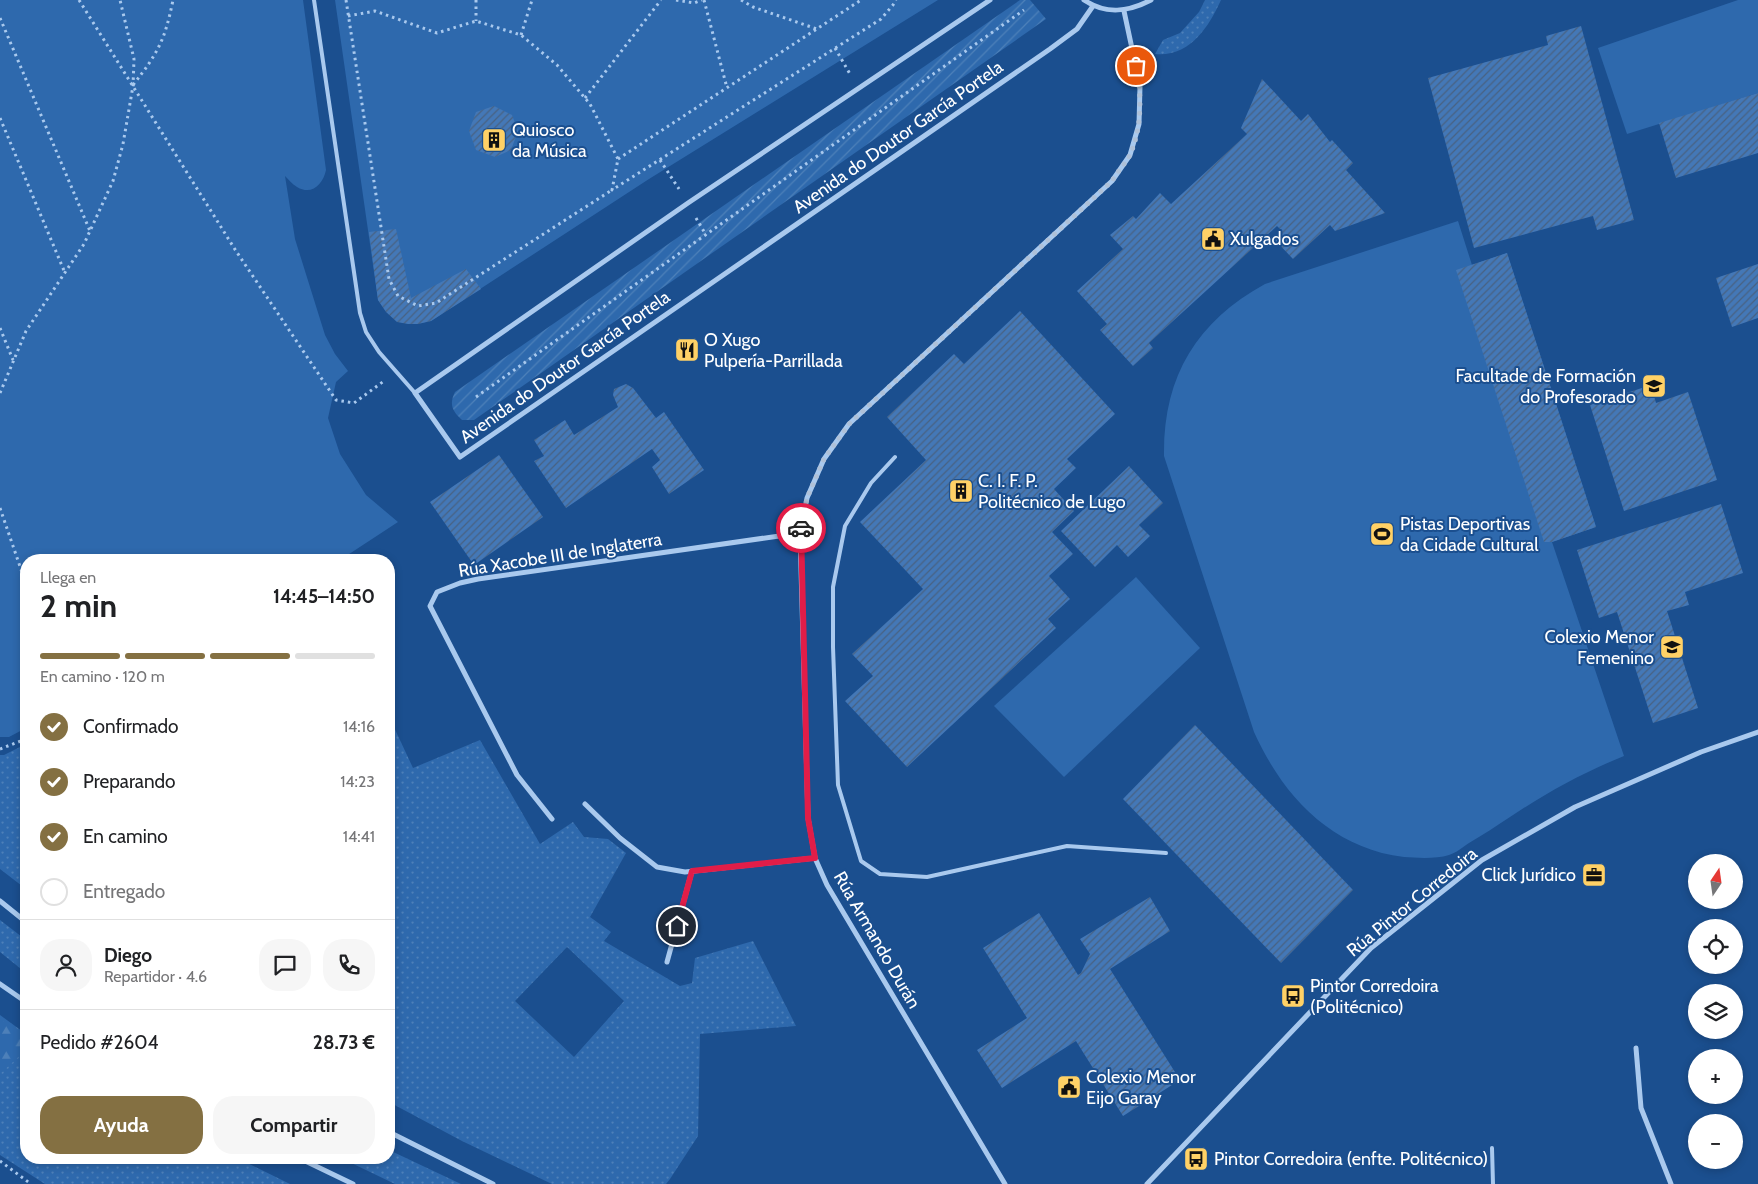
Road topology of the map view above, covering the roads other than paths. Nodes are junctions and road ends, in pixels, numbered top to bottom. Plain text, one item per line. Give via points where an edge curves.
1 (314, 0) edge
2 (990, 0) edge
3 (1084, 0) edge
4 (1151, 0) edge
5 (1093, 6) junction
6 (1124, 11) junction
7 (416, 393) junction
8 (895, 457) dead end
9 (800, 534) junction
10 (1758, 732) edge
11 (586, 804) dead end
12 (552, 819) dead end
13 (1166, 853) dead end
14 (815, 858) junction
15 (692, 871) junction
16 (0, 901) edge
17 (20, 917) edge
18 (667, 962) dead end
19 (0, 984) edge
20 (20, 998) edge
21 (1636, 1048) dead end
22 (395, 1135) edge
23 (1492, 1148) dead end
24 (311, 1164) edge
25 (353, 1184) edge
26 (493, 1184) edge
27 (1005, 1184) edge
28 (1147, 1184) edge
29 (1494, 1184) edge
30 (1671, 1184) edge

1 - 7 lane via 360,313 366,332 379,352
2 - 7 street via 688,203
3 - 5 street
4 - 6 street
5 - 6 street
5 - 7 street, Avenida do Doutor García Portela via 1077,29 1050,49 460,457
6 - 9 street, Rúa Armando Durán via 1140,86 1139,124 1130,155 1112,181 849,424 824,459 807,498
8 - 13 lane via 872,483 845,526 833,587 838,785 861,860 880,874 927,877 1067,846
9 - 12 street, Rúa Xacobe III de Inglaterra via 478,579 438,592 430,606 517,775
9 - 14 street, Rúa Armando Durán via 808,818
10 - 28 street, Rúa Pintor Corredoira via 1701,752 1575,808 1482,860 1371,948
11 - 15 street via 620,838 657,867
14 - 15 street
14 - 27 street, Rúa Armando Durán via 827,885
15 - 18 street
16 - 17 street
19 - 20 street
21 - 30 street via 1641,1108
22 - 26 street
23 - 29 lane
24 - 25 street

